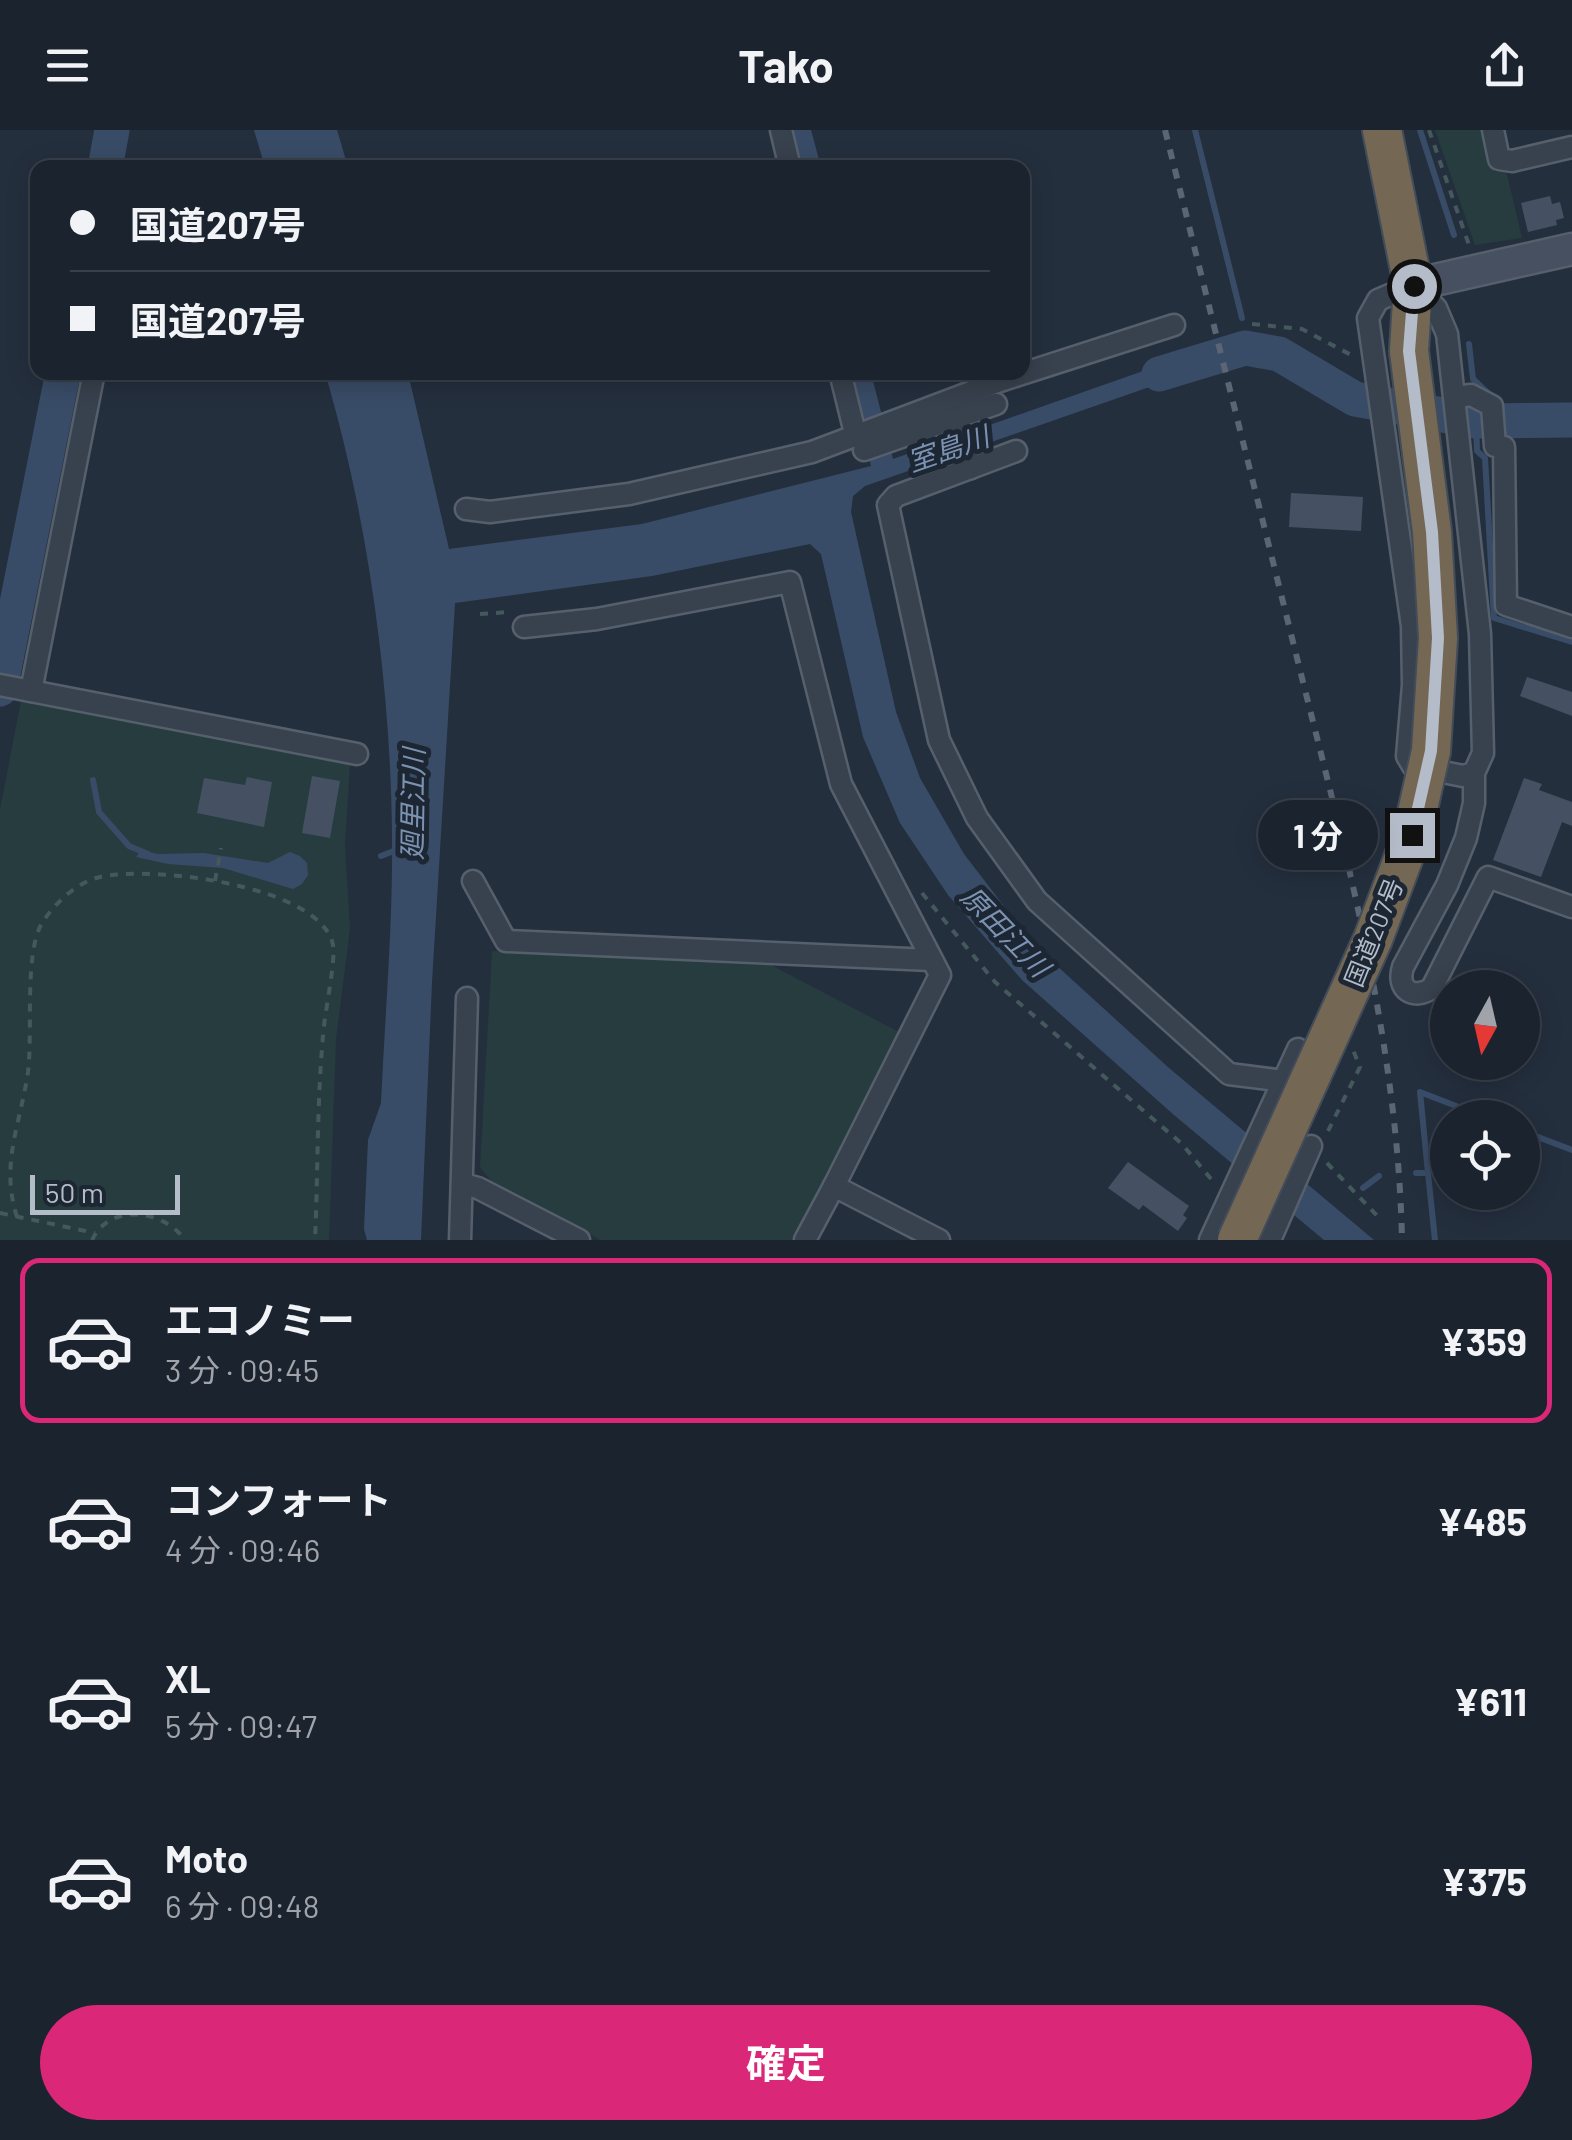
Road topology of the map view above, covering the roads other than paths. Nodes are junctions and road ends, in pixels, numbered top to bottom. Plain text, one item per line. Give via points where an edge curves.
1 (781, 130) edge
2 (1382, 130) edge
3 (1493, 130) edge
4 (1572, 147) edge
5 (788, 160) edge
6 (1572, 249) edge
7 (1414, 286) junction
8 (1174, 325) dead end
9 (1387, 364) junction
10 (1030, 371) edge
11 (92, 380) edge
12 (842, 380) edge
13 (1003, 380) edge
14 (1456, 396) junction
15 (996, 404) dead end
16 (952, 419) junction
17 (890, 432) junction
18 (860, 443) junction
19 (1016, 451) dead end
20 (971, 468) junction
21 (466, 509) dead end
22 (524, 626) dead end
23 (1572, 627) edge
24 (14, 688) edge
25 (356, 754) dead end
26 (1474, 773) junction
27 (473, 880) dead end
28 (1572, 907) edge
29 (931, 960) junction
30 (467, 998) dead end
31 (1298, 1049) dead end
32 (1284, 1081) junction
33 (1312, 1146) road end
34 (463, 1184) junction
35 (834, 1186) junction
36 (1260, 1238) edge
37 (460, 1240) edge
38 (579, 1240) edge
39 (805, 1240) edge
40 (938, 1240) edge
41 (1210, 1240) edge

1 - 5 street
2 - 7 highway, 国道207号
3 - 4 street via 1500,158 1512,161
6 - 7 main road
7 - 9 highway, 国道207号
7 - 14 street via 1436,308 1447,334
8 - 10 street
9 - 26 street via 1386,434 1412,626 1407,756 1413,766
9 - 36 highway, 国道207号, bridge via 1434,568 1438,638 1431,751 1412,835
11 - 24 street
12 - 18 street
13 - 17 street
14 - 23 street via 1472,395 1492,406 1495,446 1504,447 1506,604
14 - 26 street via 1480,634 1484,754
15 - 16 street
16 - 17 street
16 - 20 street
17 - 18 street
18 - 21 street via 629,494 490,512
19 - 20 street
20 - 32 street via 888,505 939,740 977,818 1036,901 1229,1074
22 - 29 street via 597,619 790,582 841,784
24 - 25 street
26 - 28 street via 1466,838 1404,967 1403,988 1422,994 1432,988 1488,877
27 - 29 street via 506,941
29 - 35 street via 940,975 935,990
30 - 34 street
31 - 32 street
32 - 41 street
33 - 36 street
34 - 37 street
34 - 38 street
35 - 39 street
35 - 40 street

